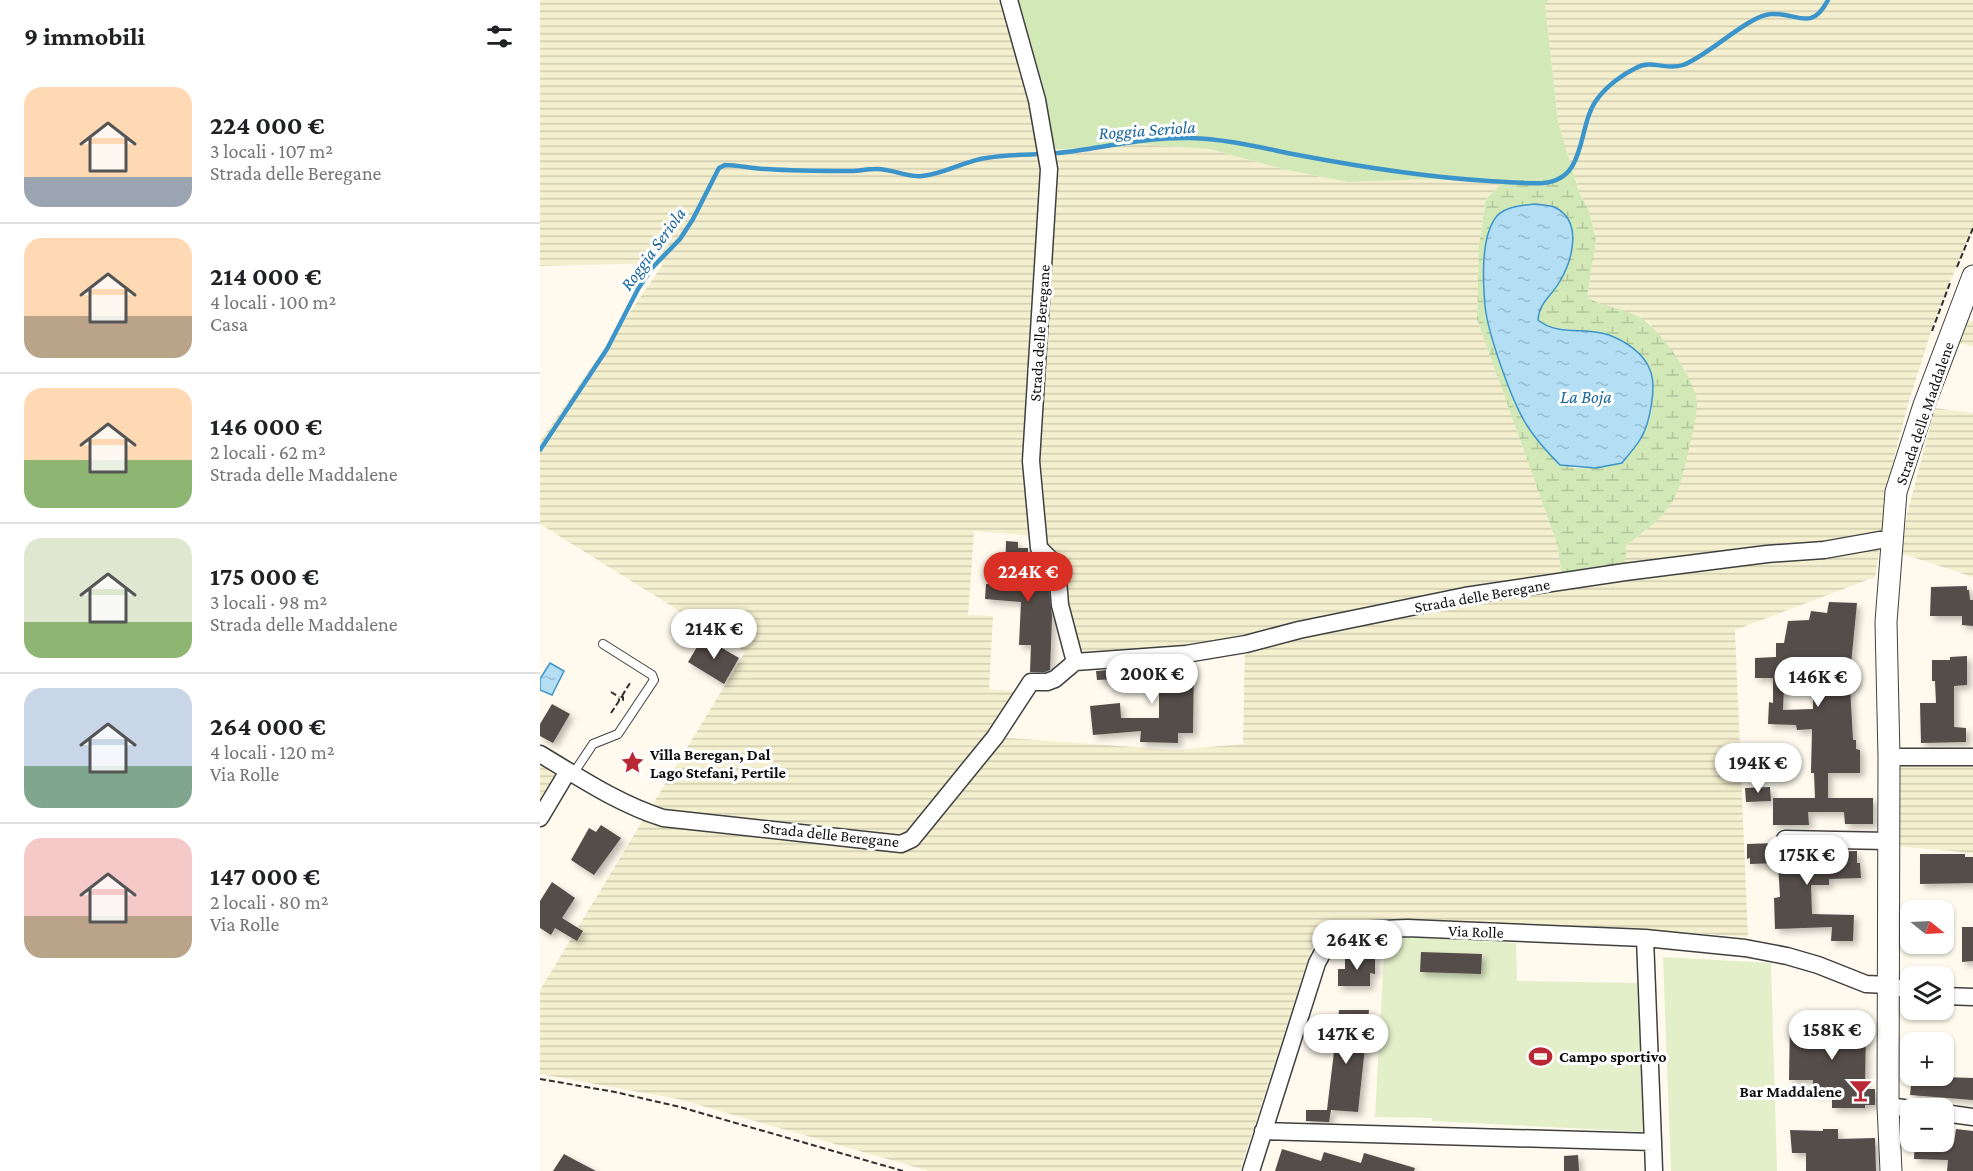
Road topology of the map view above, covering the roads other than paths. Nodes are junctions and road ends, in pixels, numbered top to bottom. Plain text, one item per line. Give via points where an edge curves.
1 (1009, 0) edge
2 (1973, 276) edge
3 (1892, 541) junction
4 (603, 644) dead end
5 (1075, 662) junction
6 (540, 754) edge
7 (1889, 757) junction
8 (1973, 757) edge
9 (571, 772) junction
10 (540, 818) edge
11 (1785, 839) dead end
12 (1888, 841) junction
13 (1645, 938) junction
14 (1888, 985) junction
15 (1900, 988) edge
16 (1954, 996) edge
17 (1973, 997) edge
18 (1888, 1106) junction
19 (1900, 1108) edge
20 (1954, 1114) edge
21 (1973, 1117) edge
22 (1263, 1131) junction
23 (1653, 1142) junction
24 (1251, 1171) edge
25 (1654, 1171) edge
26 (1892, 1171) edge

1 - 5 street, Strada delle Beregane via 1037,100 1048,181 1031,461 1039,548 1057,568 1060,605
2 - 3 street, Strada delle Maddalene via 1896,492
3 - 5 street, Strada delle Beregane via 1625,572 1476,595 1186,654
3 - 7 street, Strada delle Maddalene via 1886,622
4 - 9 lane via 654,680 618,734 593,744
5 - 9 street, Strada delle Beregane via 1055,679 1031,682 995,737 912,839 901,844 663,818 638,810
6 - 9 street, Strada delle Beregane
7 - 8 street
7 - 12 street, Strada delle Maddalene
9 - 10 street
11 - 12 street
12 - 14 street, Strada delle Maddalene
13 - 14 street, Via Rolle via 1756,950 1818,964 1866,984
13 - 22 street, Via Rolle via 1407,928 1344,934 1324,950 1317,963
13 - 23 street
14 - 15 street, Via Rolle
14 - 18 street, Strada delle Maddalene
16 - 17 street
18 - 19 street
18 - 26 street, Strada delle Maddalene
20 - 21 street
22 - 23 street
22 - 24 street, Via Rolle
23 - 25 street

